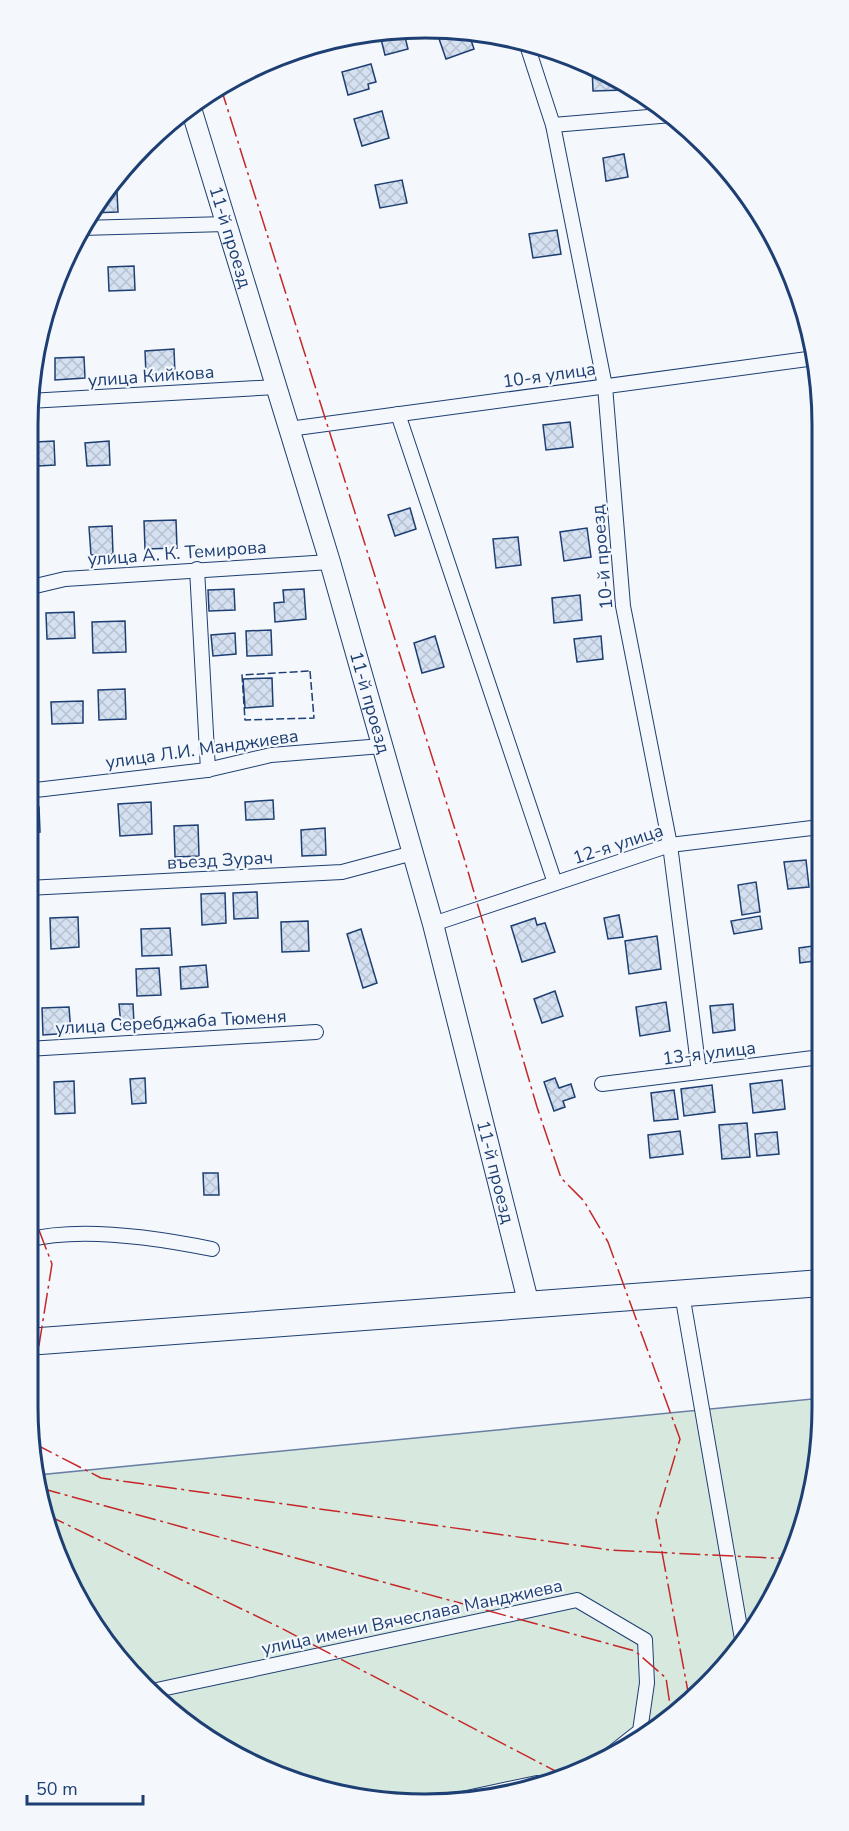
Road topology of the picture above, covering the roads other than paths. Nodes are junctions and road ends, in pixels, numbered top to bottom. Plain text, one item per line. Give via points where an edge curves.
1 (529, 52) edge
2 (193, 114) edge
3 (659, 116) edge
4 (553, 125) junction
5 (226, 224) junction
6 (91, 228) edge
7 (806, 359) edge
8 (605, 386) junction
9 (276, 387) junction
10 (38, 400) edge
11 (398, 414) junction
12 (289, 429) junction
13 (330, 562) junction
14 (197, 569) junction
15 (38, 585) edge
16 (382, 746) junction
17 (208, 770) junction
18 (38, 790) edge
19 (812, 827) edge
20 (670, 844) junction
21 (413, 853) junction
22 (555, 883) junction
23 (38, 887) edge
24 (433, 924) junction
25 (316, 1032) dead end
26 (38, 1048) edge
27 (812, 1058) edge
28 (699, 1072) junction
29 (602, 1084) dead end
30 (38, 1237) edge
31 (212, 1249) dead end
32 (812, 1284) edge
33 (682, 1294) junction
34 (529, 1305) junction
35 (38, 1341) edge
36 (740, 1631) edge
37 (160, 1688) edge
38 (640, 1728) edge

1 - 4 street, 10-й проезд
2 - 5 street, 11-й проезд
3 - 4 street
4 - 8 street, 10-й проезд
5 - 6 street
5 - 9 street, 11-й проезд
7 - 8 street, 10-я улица
8 - 11 street, 10-я улица
8 - 20 street, 10-й проезд via 623,606
9 - 10 street, улица Кийкова
9 - 12 street, 11-й проезд
11 - 12 street, 10-я улица
11 - 22 street
12 - 13 street, 11-й проезд
13 - 14 street, улица А. К. Темирова
13 - 16 street, 11-й проезд
14 - 15 street, улица А. К. Темирова via 65,579
14 - 17 street
16 - 17 street, улица Л.И. Манджиева via 271,755
16 - 21 street, 11-й проезд
17 - 18 street, улица Л.И. Манджиева
19 - 20 street, 12-я улица
20 - 22 street, 12-я улица
20 - 28 street, 10-й проезд
21 - 23 street, въезд Зурач via 342,872
21 - 24 street, 11-й проезд
22 - 24 street, 12-я улица
24 - 34 street, 11-й проезд
25 - 26 street, улица Серебджаба Тюменя
27 - 28 street, 13-я улица
28 - 29 street, 13-я улица
30 - 31 street via 50,1234 161,1238
32 - 33 highway
33 - 34 highway
33 - 36 street
34 - 35 highway
37 - 38 street, улица имени Вячеслава Манджиева via 577,1600 645,1640 647,1683

